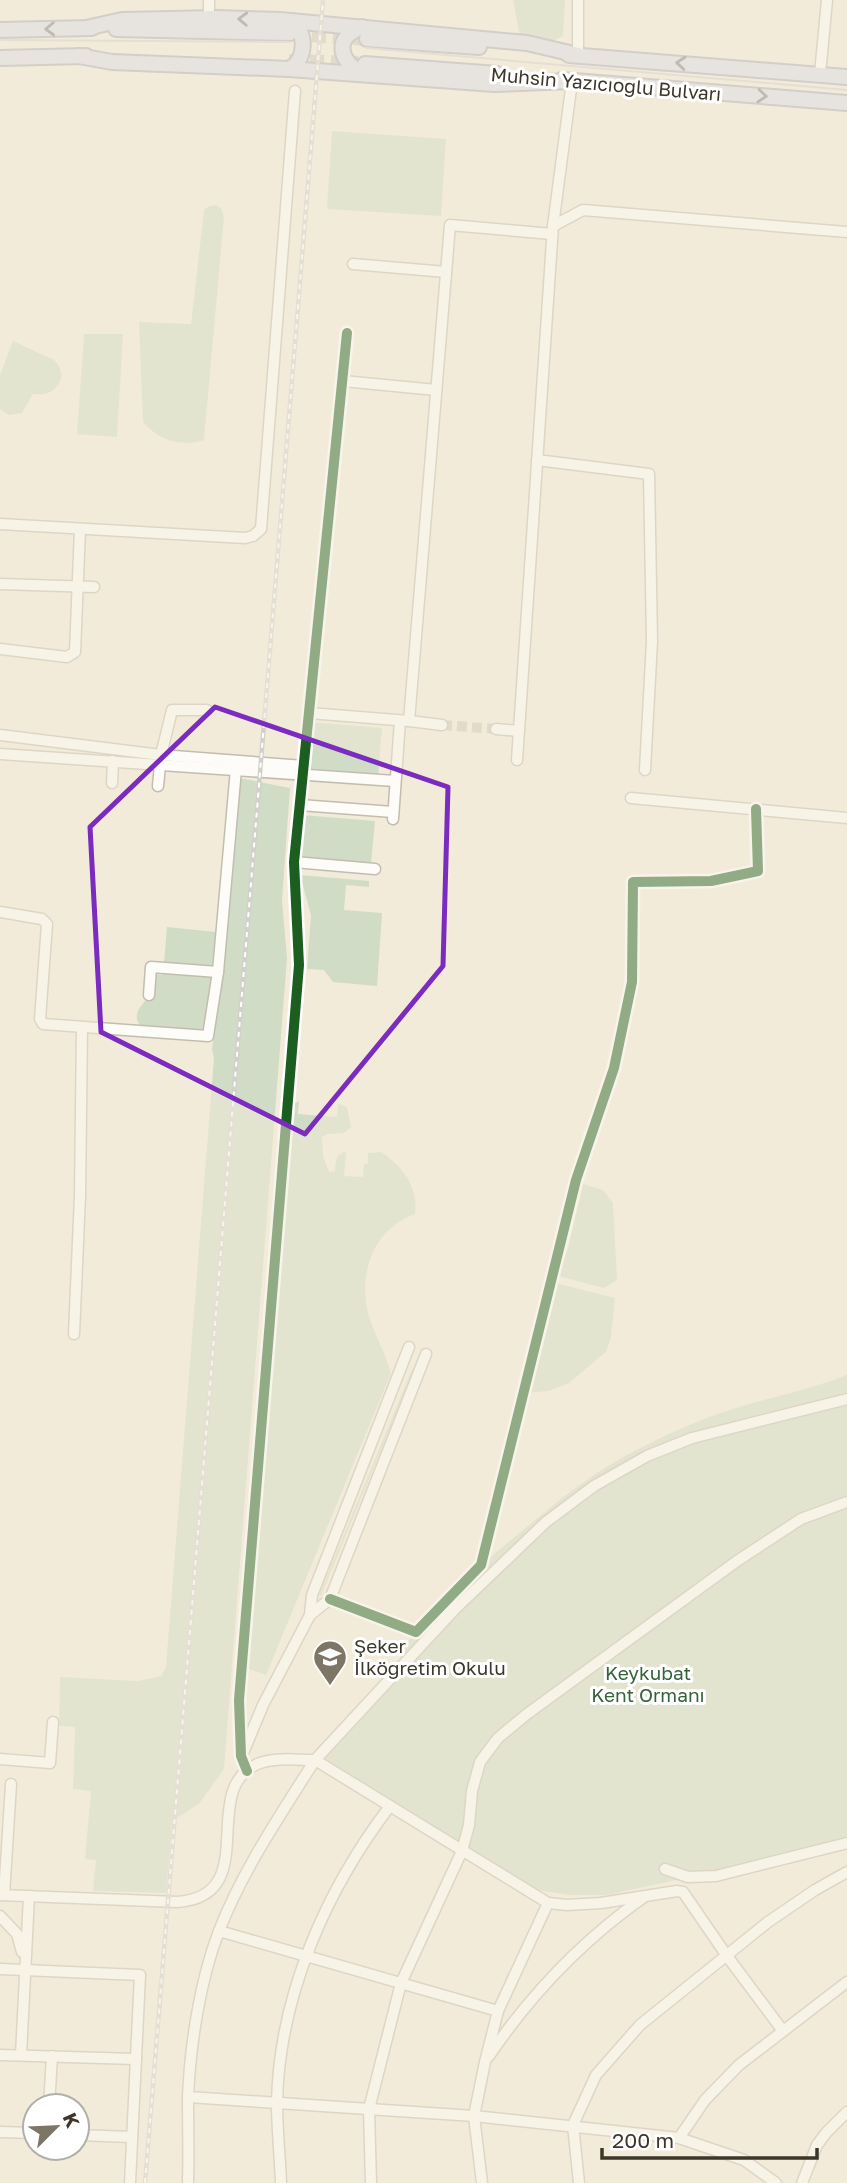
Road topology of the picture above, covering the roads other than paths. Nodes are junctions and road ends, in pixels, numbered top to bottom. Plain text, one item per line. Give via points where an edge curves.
1 (209, 0) edge
2 (578, 0) edge
3 (827, 0) edge
4 (209, 18) junction
5 (290, 27) junction
6 (86, 28) junction
7 (0, 30) edge
8 (365, 33) junction
9 (578, 55) junction
10 (0, 58) edge
11 (289, 65) junction
12 (364, 69) junction
13 (820, 75) junction
14 (847, 77) edge
15 (572, 81) junction
16 (295, 91) dead end
17 (847, 103) edge
18 (552, 230) junction
19 (847, 232) edge
20 (353, 264) dead end
21 (446, 272) junction
22 (348, 333) dead end
23 (343, 381) junction
24 (436, 390) junction
25 (537, 460) junction
26 (0, 524) edge
27 (80, 529) junction
28 (0, 584) edge
29 (78, 586) junction
30 (94, 587) dead end
31 (0, 649) edge
32 (207, 710) dead end
33 (309, 710) junction
34 (405, 721) junction
35 (442, 726) tunnel mouth
36 (496, 729) tunnel mouth
37 (519, 731) junction
38 (0, 735) edge
39 (0, 754) edge
40 (161, 760) junction
41 (517, 760) dead end
42 (113, 761) junction
43 (236, 769) junction
44 (303, 770) junction
45 (645, 770) dead end
46 (396, 781) junction
47 (112, 783) dead end
48 (158, 786) dead end
49 (631, 799) dead end
50 (300, 805) junction
51 (756, 809) junction
52 (847, 818) edge
53 (294, 862) junction
54 (375, 869) dead end
55 (0, 912) edge
56 (218, 972) junction
57 (149, 995) dead end
58 (82, 1027) junction
59 (74, 1334) dead end
60 (409, 1347) dead end
61 (426, 1354) dead end
62 (847, 1399) edge
63 (847, 1502) edge
64 (330, 1599) junction
65 (310, 1615) junction
66 (415, 1632) junction
67 (430, 1636) junction
68 (53, 1722) dead end
69 (241, 1756) junction
70 (0, 1759) edge
71 (315, 1760) junction
72 (247, 1771) junction
73 (11, 1784) dead end
74 (390, 1806) junction
75 (4, 1813) edge
76 (847, 1843) edge
77 (462, 1851) junction
78 (664, 1869) dead end
79 (847, 1872) edge
80 (2, 1895) edge
81 (647, 1895) junction
82 (29, 1896) junction
83 (548, 1903) junction
84 (0, 1916) edge
85 (219, 1931) junction
86 (727, 1956) junction
87 (306, 1957) junction
88 (0, 1969) edge
89 (25, 1970) junction
90 (847, 1982) edge
91 (401, 1983) junction
92 (498, 2011) junction
93 (783, 2031) junction
94 (0, 2054) edge
95 (21, 2055) junction
96 (51, 2056) junction
97 (136, 2059) junction
98 (485, 2062) junction
99 (50, 2092) edge
100 (188, 2097) junction
101 (277, 2103) junction
102 (369, 2109) junction
103 (847, 2112) edge
104 (474, 2116) junction
105 (573, 2125) junction
106 (0, 2132) edge
107 (21, 2133) edge
108 (91, 2136) edge
109 (132, 2137) junction
110 (679, 2138) junction
111 (804, 2182) edge
112 (130, 2183) edge
113 (188, 2183) edge
114 (281, 2183) edge
115 (371, 2183) edge
116 (482, 2183) edge
117 (579, 2183) edge
118 (776, 2183) edge

1 - 4 street
2 - 9 street
3 - 13 street
5 -> 4 highway
4 - 6 highway via 122,20
5 - 6 highway
5 - 8 highway, Muhsin Yazıcıoğlu Bulvarı
5 - 11 highway via 298,25 301,32 302,56 298,65
6 -> 7 highway
8 - 9 highway, Muhsin Yazıcıoğlu Bulvarı via 527,43
8 - 12 highway via 351,32 343,50 351,67
13 -> 9 highway, Muhsin Yazıcıoğlu Bulvarı
10 - 11 highway via 149,55
11 - 12 highway, Muhsin Yazıcıoğlu Bulvarı
12 - 15 highway, Muhsin Yazıcıoğlu Bulvarı via 494,84
13 - 14 highway, Muhsin Yazıcıoğlu Bulvarı
15 -> 17 highway, Muhsin Yazıcıoğlu Bulvarı
15 - 18 street
16 - 27 street via 262,526 245,538
18 - 19 street via 583,210
18 - 21 street via 450,225
18 - 25 street
20 - 21 street
21 - 24 street
22 - 23 street
23 - 24 street
23 - 33 street
24 - 34 street
25 - 37 street
25 - 45 street via 649,474 652,640
26 - 27 street
27 - 29 street
28 - 29 street
29 - 30 street
29 - 31 street via 76,650 72,655
32 - 40 street via 172,710
33 - 34 street
33 - 44 street
34 - 35 street
34 - 46 street
36 - 37 street
37 - 41 street
38 - 40 street
39 - 42 street
40 - 42 street
40 - 43 street
40 - 44 street
40 - 48 street
42 - 47 street
43 - 44 street
43 - 56 street
44 - 46 street
44 - 50 street
46 - 50 street via 393,816
49 - 51 street
50 - 53 street
51 - 52 street
51 - 66 street via 758,872 711,881 634,882 632,982 614,1068 576,1180 481,1565
53 - 54 street
53 - 69 street via 299,964 239,1700
55 - 58 street via 46,922 40,1021
56 - 57 street via 151,967
56 - 58 street via 208,1037
58 - 59 street
60 - 65 street via 312,1595
61 - 64 street
62 - 67 street via 692,1438 611,1475 546,1522
63 - 77 street via 801,1519 737,1561 506,1731 477,1768
64 - 65 street
64 - 66 street
65 - 69 street via 262,1705
66 - 67 street
67 - 71 street
68 - 70 street via 50,1763
69 - 72 street
71 - 72 street via 269,1761
71 - 74 street
71 - 85 street via 256,1857
72 - 82 street via 231,1792 221,1877 206,1893 177,1902
73 - 75 street
74 - 77 street
74 - 87 street via 342,1878
75 - 80 street
76 - 78 street via 716,1876 688,1877
77 - 83 street
77 - 91 street
79 - 86 street via 786,1909
80 - 82 street
81 - 83 street via 584,1904
81 - 86 street via 685,1894
81 - 98 street via 566,1962 525,2007
82 - 89 street
83 - 92 street
84 - 89 street via 19,1939
85 - 87 street
85 - 100 street via 200,2008
86 - 93 street
86 - 105 street via 640,2025 596,2075
87 - 91 street
87 - 101 street via 287,2029
88 - 89 street
89 - 95 street
89 - 97 street via 140,1975
90 - 93 street
91 - 92 street
91 - 102 street
92 - 98 street
93 - 110 street via 726,2077
94 - 95 street
95 - 96 street
96 - 97 street
96 - 99 street
97 - 109 street
98 - 104 street
100 - 101 street
100 - 113 street
101 - 102 street
101 - 114 street
102 - 104 street
102 - 115 street
103 - 111 street via 817,2145
104 - 105 street
104 - 116 street
105 - 110 street
105 - 117 street
106 - 107 street
108 - 109 street
109 - 112 street
110 - 118 street via 744,2160

